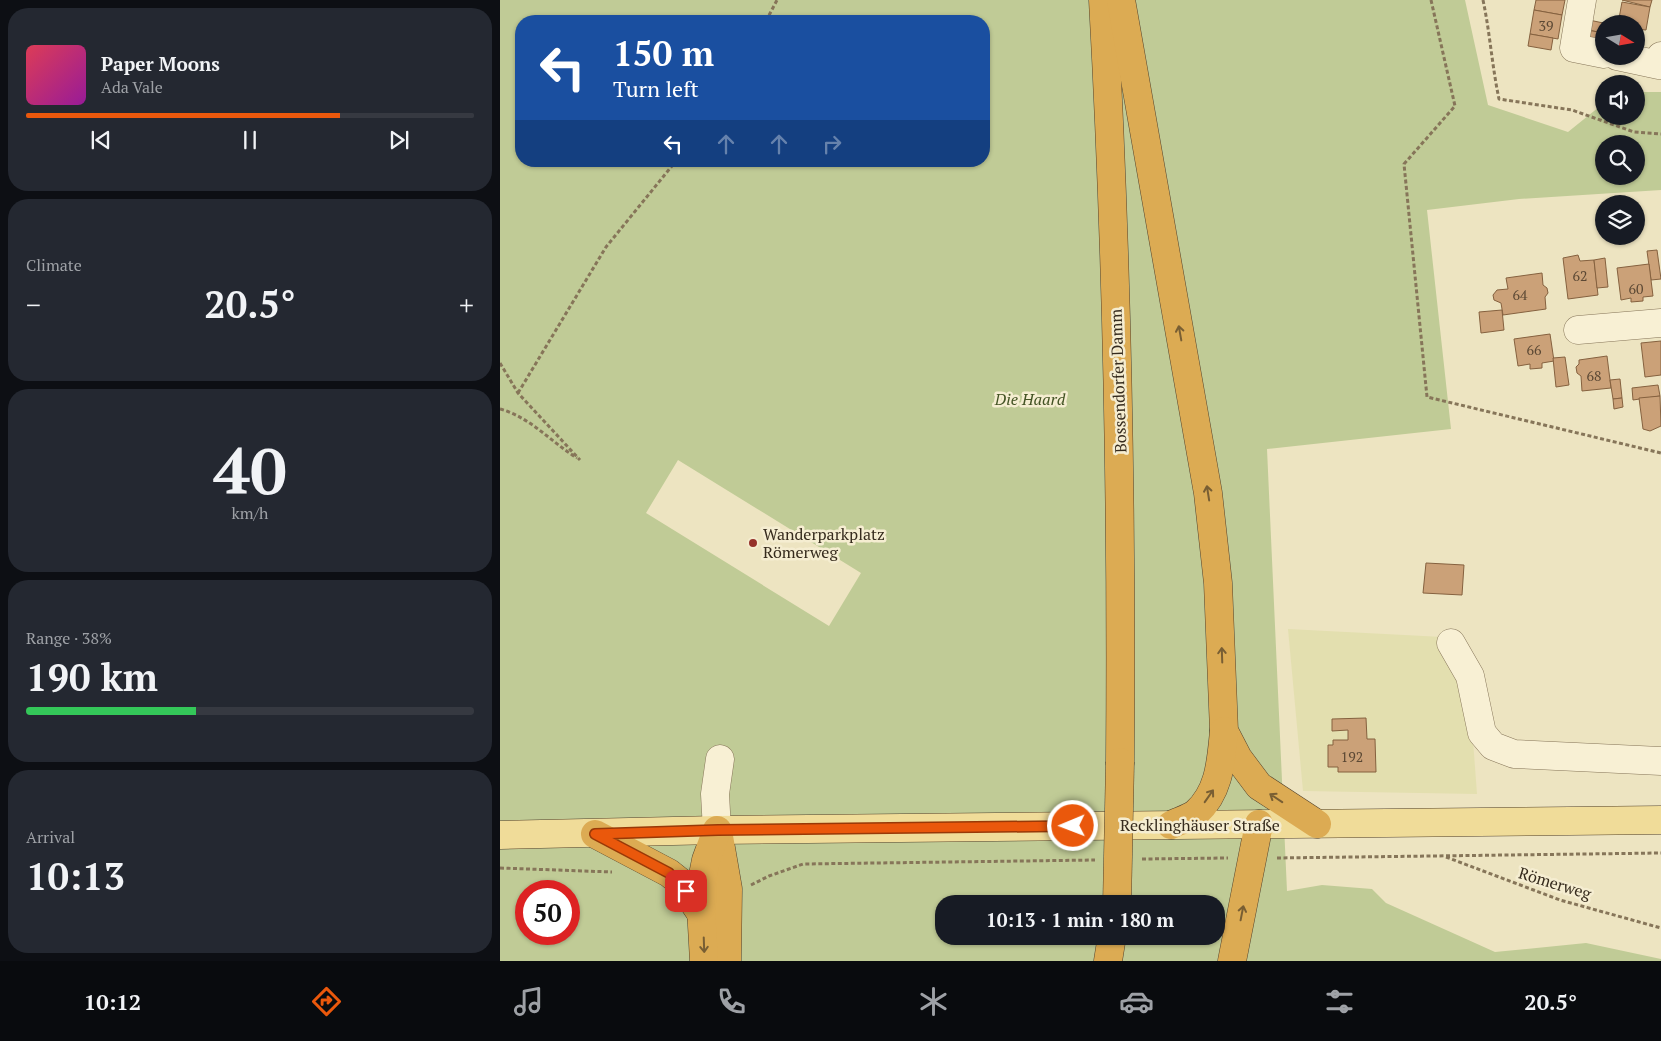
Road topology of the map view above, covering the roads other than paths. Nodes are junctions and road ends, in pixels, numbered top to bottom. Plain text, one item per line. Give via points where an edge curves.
1 (1103, 0) edge
2 (1121, 0) edge
3 (1582, 0) edge
4 (1595, 52) edge
5 (1661, 56) edge
6 (1645, 61) edge
7 (1661, 323) edge
8 (1578, 330) dead end
9 (1451, 643) dead end
10 (1224, 731) junction
11 (720, 759) dead end
12 (1661, 761) edge
13 (1661, 820) edge
14 (1172, 824) junction
15 (1259, 824) junction
16 (1317, 824) junction
17 (718, 830) junction
18 (595, 834) junction
19 (500, 835) edge
20 (1117, 895) edge
21 (702, 916) junction
22 (1112, 945) edge
23 (1114, 945) edge
24 (704, 961) edge
25 (727, 961) edge
26 (1108, 961) edge
27 (1115, 961) edge
28 (1232, 961) edge

1 - 20 highway, Bossendorfer Damm, bridge via 1120,436
10 -> 2 highway via 1218,583 1208,493
3 - 4 street via 1574,48
5 - 6 street via 1659,64
7 - 8 street
9 - 12 street via 1470,676 1482,733 1493,746 1514,754
14 -> 10 highway via 1195,814 1212,793 1221,764
16 -> 10 highway via 1259,786 1238,758
11 - 17 street via 715,794
13 - 16 main road, Recklinghäuser Straße
14 - 15 main road, Recklinghäuser Straße
14 - 17 main road, Recklinghäuser Straße
15 - 16 main road, Recklinghäuser Straße
28 -> 15 highway
17 - 18 main road, Recklinghäuser Straße
17 - 21 highway via 706,860 700,890
17 - 25 highway via 728,889
18 - 19 main road, Recklinghäuser Straße
18 - 21 highway via 669,873 679,881
21 -> 24 highway
22 - 26 highway
23 - 27 highway

